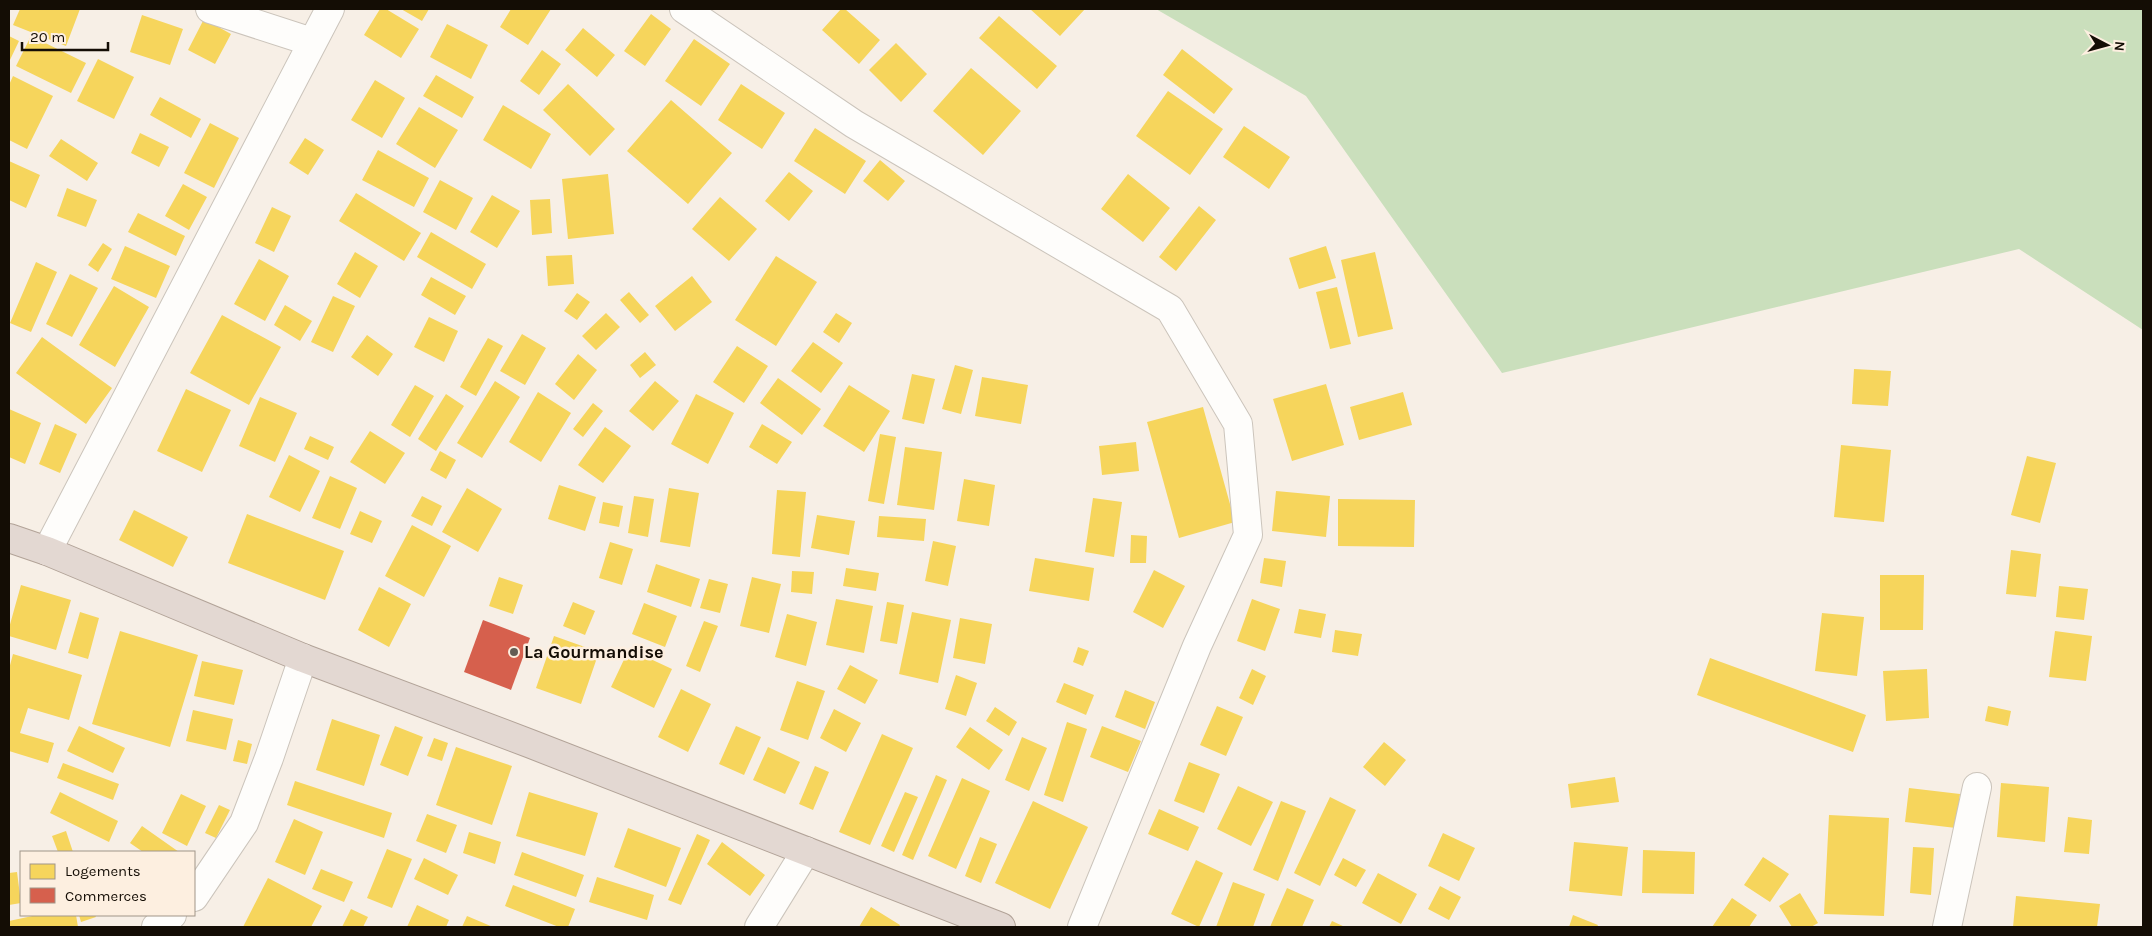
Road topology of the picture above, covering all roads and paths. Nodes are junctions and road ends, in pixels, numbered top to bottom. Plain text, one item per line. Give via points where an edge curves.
1 (210, 9) edge
2 (330, 9) edge
3 (684, 9) edge
4 (312, 42) junction
5 (9, 538) edge
6 (47, 552) junction
7 (303, 658) junction
8 (1977, 787) dead end
9 (806, 851) junction
10 (195, 896) edge
11 (171, 916) edge
12 (156, 927) edge
13 (759, 927) edge
14 (1001, 927) edge
15 (1082, 927) edge
16 (1947, 927) edge

1 - 4 street
2 - 4 street
3 - 15 street via 854,124 1170,310 1238,424 1248,535 1197,646
4 - 6 street
5 - 6 highway
6 - 7 highway
7 - 9 highway
7 - 10 street via 244,823
8 - 16 street
9 - 13 street
9 - 14 highway
11 - 12 street

